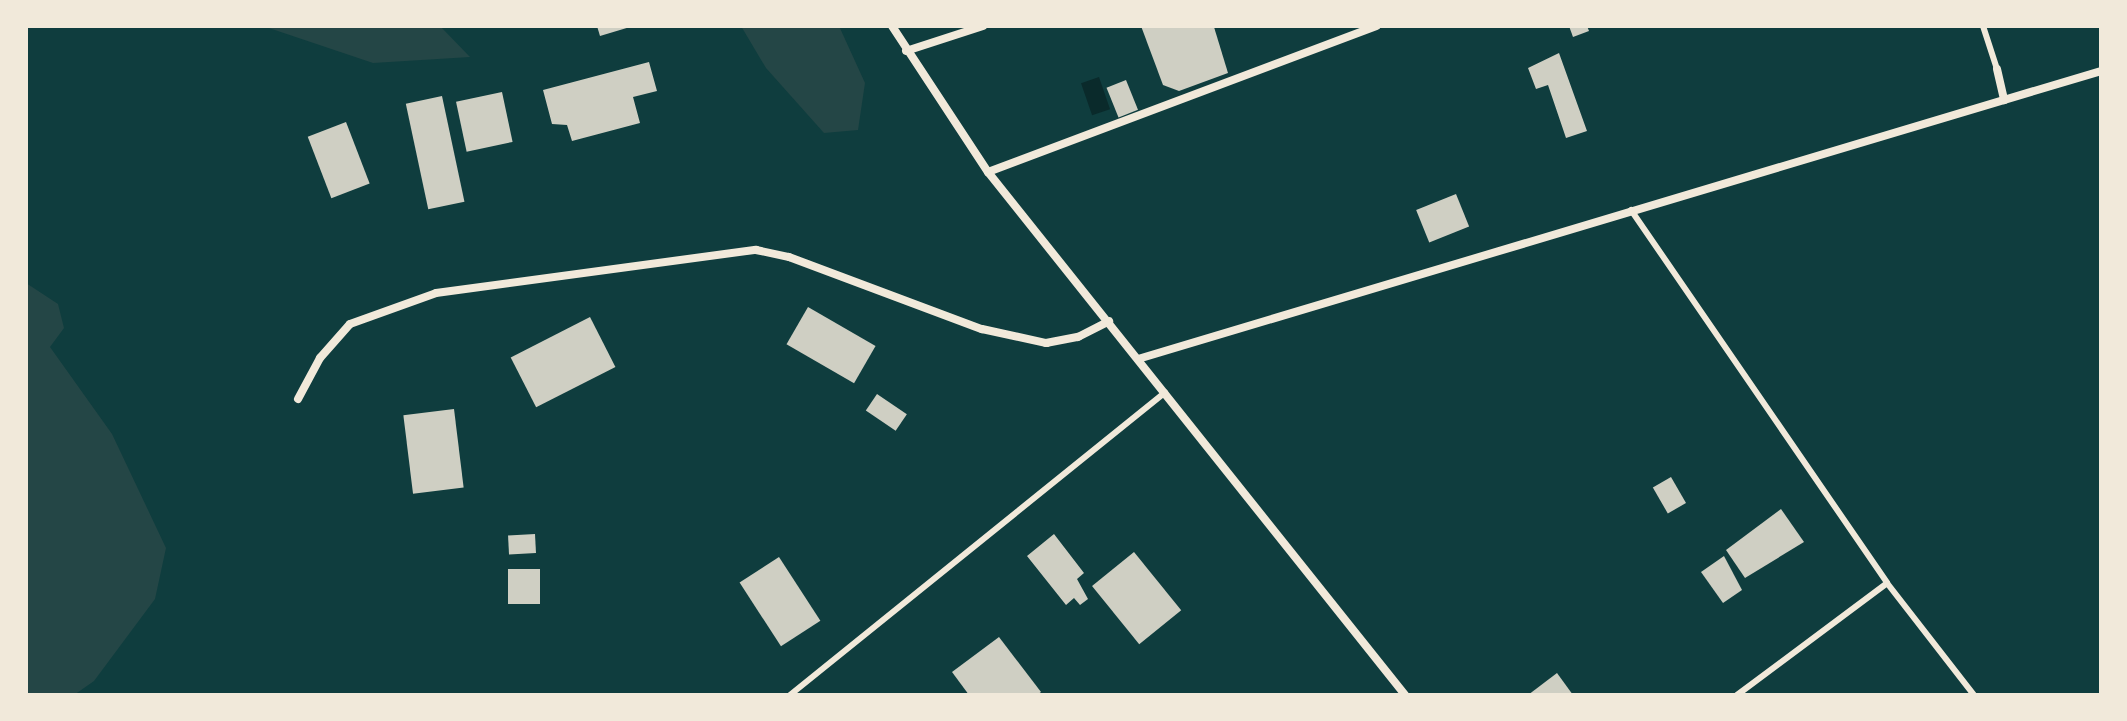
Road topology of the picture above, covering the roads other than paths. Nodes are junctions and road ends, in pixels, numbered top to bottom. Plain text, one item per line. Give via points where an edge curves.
1 (892, 26) edge
2 (983, 26) edge
3 (1376, 26) edge
4 (1983, 26) edge
5 (906, 51) junction
6 (1997, 69) joint
7 (2101, 71) edge
8 (2004, 100) junction
9 (988, 172) junction
10 (1631, 210) junction
11 (1109, 321) junction
12 (1138, 359) junction
13 (1165, 392) junction
14 (298, 399) dead end
15 (1887, 583) junction
16 (790, 695) edge
17 (1405, 695) edge
18 (1737, 695) edge
19 (1974, 695) edge

1 - 5 street
2 - 5 street
3 - 9 street
4 - 6 lane
5 - 9 street
6 - 8 street
7 - 8 street
8 - 10 street
9 - 11 street
10 - 12 street
10 - 15 lane
11 - 12 street
11 - 14 street via 1078,337 1046,343 982,329 789,257 756,250 436,293 350,324 320,358
12 - 13 street
13 - 16 lane
13 - 17 street
15 - 18 lane
15 - 19 lane

